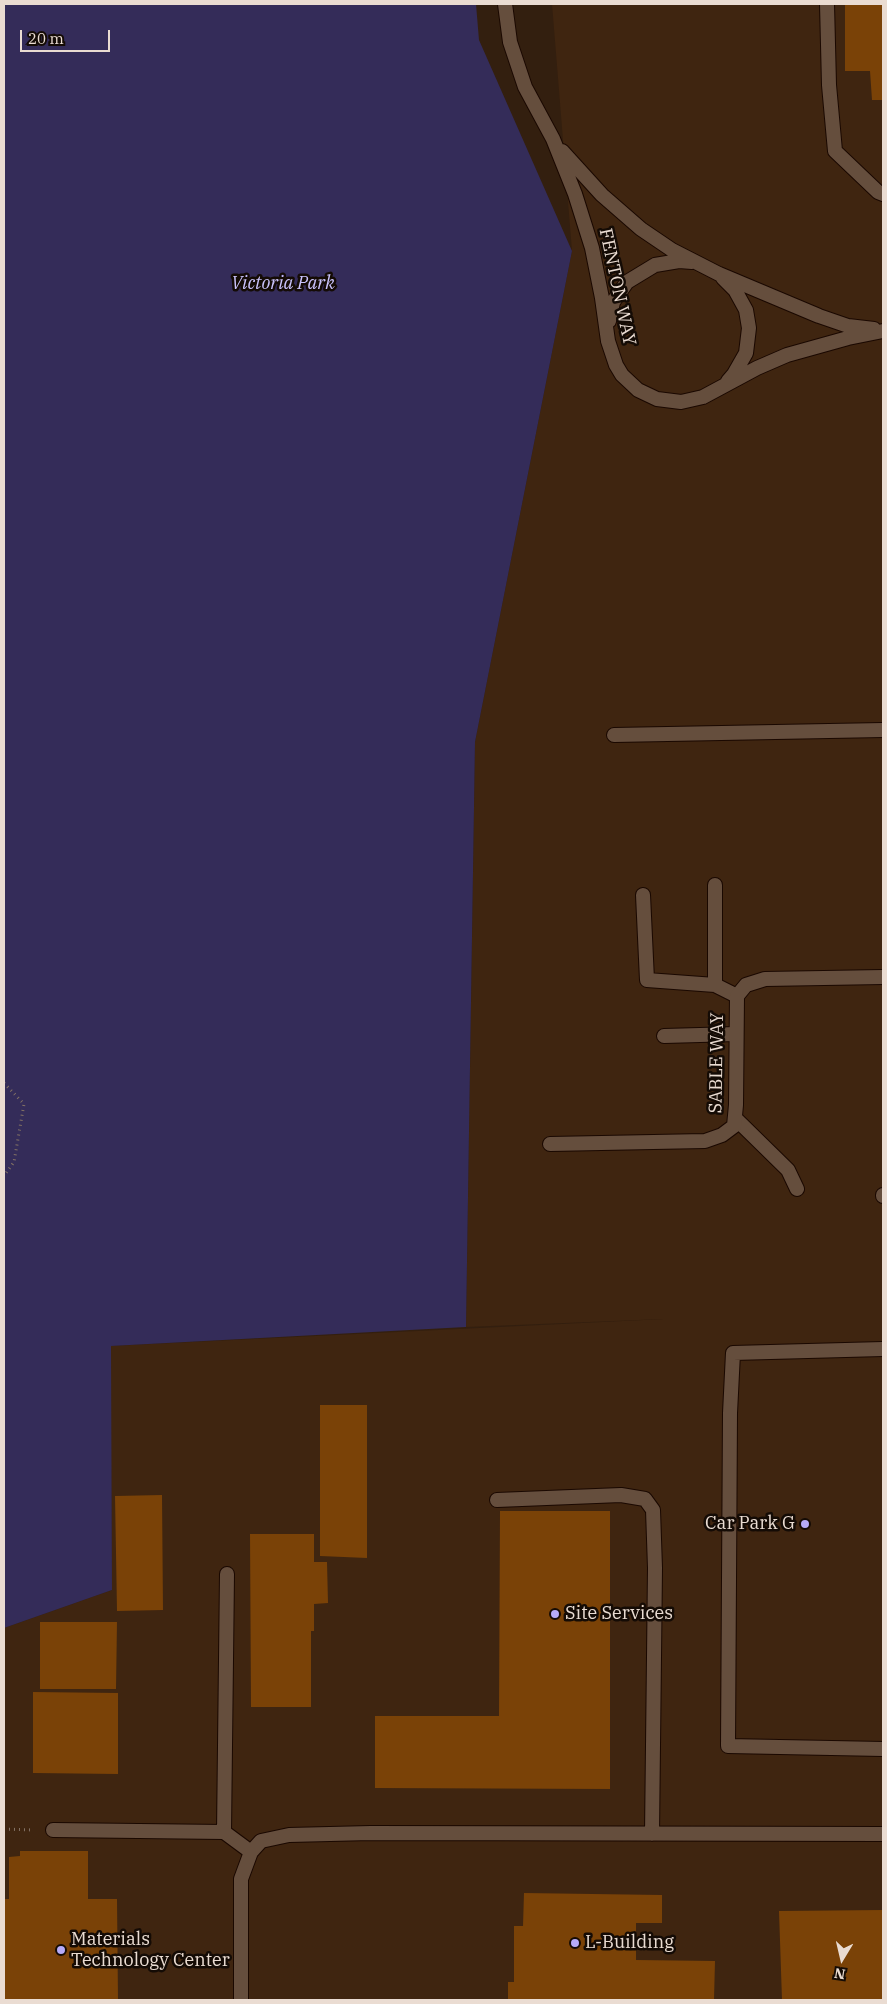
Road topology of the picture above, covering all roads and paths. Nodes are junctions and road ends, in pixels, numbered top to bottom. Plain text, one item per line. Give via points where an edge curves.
1 (505, 4) edge
2 (827, 4) edge
3 (552, 139) junction
4 (883, 194) edge
5 (699, 264) junction
6 (720, 274) junction
7 (883, 331) edge
8 (608, 341) junction
9 (724, 385) junction
10 (883, 730) edge
11 (614, 735) dead end
12 (715, 885) dead end
13 (643, 895) dead end
14 (883, 977) edge
15 (715, 984) junction
16 (737, 996) junction
17 (736, 1034) junction
18 (664, 1036) dead end
19 (4, 1083) edge
20 (735, 1118) junction
21 (550, 1144) dead end
22 (4, 1176) edge
23 (797, 1189) dead end
24 (883, 1349) edge
25 (497, 1500) dead end
26 (227, 1574) dead end
27 (883, 1748) edge
28 (4, 1829) edge
29 (53, 1830) joint
30 (224, 1832) junction
31 (652, 1834) junction
32 (883, 1834) edge
33 (251, 1852) junction
34 (241, 2000) edge

1 - 3 street, FENTON WAY via 510,42 525,87
2 - 4 street via 835,151
3 - 5 street, FENTON WAY via 602,195 642,229
3 - 8 street, FENTON WAY via 592,248
5 - 6 street, FENTON WAY
5 - 8 street via 679,260 655,265 627,282 613,302
6 - 7 street, FENTON WAY via 819,316 848,326
6 - 9 street via 735,290 746,310 749,328 746,353
7 - 9 street, FENTON WAY via 787,355
8 - 9 street, FENTON WAY via 622,376 638,390 657,398 681,402 703,397
10 - 11 street
12 - 15 street
13 - 15 street via 646,980
14 - 16 street, SABLE WAY via 765,979 746,985
15 - 16 street
16 - 17 street, SABLE WAY
17 - 18 street
17 - 20 street, SABLE WAY
19 - 22 path via 24,1104 14,1162
20 - 21 street, SABLE WAY via 734,1126 722,1135 704,1141
20 - 23 street via 788,1170
24 - 27 street via 734,1353 730,1413 728,1746
25 - 31 street via 622,1495 645,1499 653,1510
26 - 30 street
28 - 29 path
29 - 30 street
30 - 33 street
31 - 32 street
31 - 33 street via 289,1835 261,1841
33 - 34 street via 241,1879

